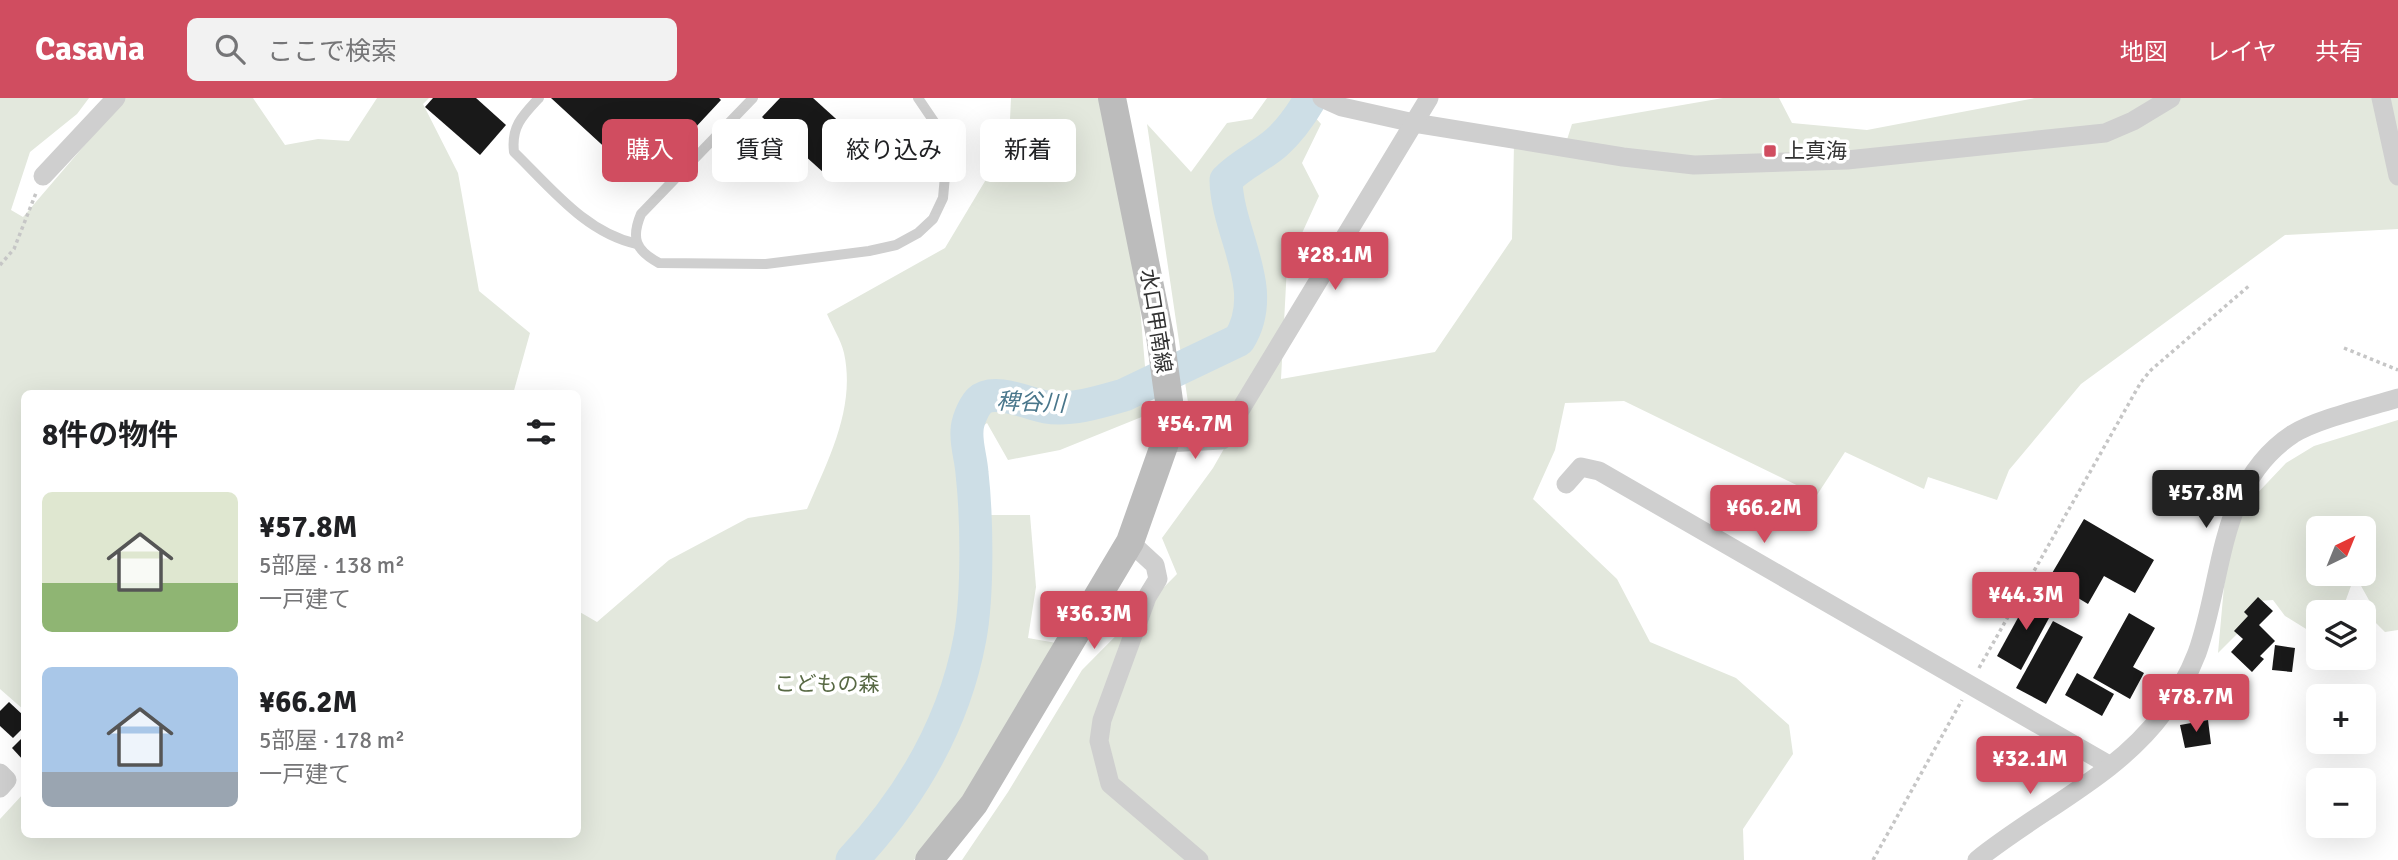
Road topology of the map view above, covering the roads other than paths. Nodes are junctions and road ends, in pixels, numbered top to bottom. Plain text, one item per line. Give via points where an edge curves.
1 (116, 98) edge
2 (539, 98) edge
3 (753, 98) edge
4 (918, 98) edge
5 (1112, 98) edge
6 (1429, 98) edge
7 (2171, 98) edge
8 (2381, 98) edge
9 (1324, 100) edge
10 (1414, 123) junction
11 (43, 176) road end
12 (2398, 176) edge
13 (637, 244) junction
14 (2398, 398) edge
15 (1166, 443) junction
16 (1566, 484) dead end
17 (1130, 542) junction
18 (2109, 765) junction
19 (0, 773) edge
20 (0, 788) edge
21 (929, 860) edge
22 (1199, 860) edge
23 (1977, 860) edge

1 - 11 street
2 - 13 lane via 518,121 513,152 594,228
3 - 13 lane via 641,214 634,230
4 - 13 lane via 937,125 947,154 946,179 933,219 896,245 742,264 659,262
5 - 15 main road, 水口甲南線 via 1160,337 1169,401
6 - 10 street
7 - 10 street via 2105,133 1847,160 1764,163 1694,165 1623,157
8 - 12 street
9 - 10 street
10 - 15 street via 1222,440
14 - 18 street via 2294,433 2261,466 2230,523 2197,652 2184,681 2140,740
15 - 17 main road, 水口甲南線
16 - 18 street via 1581,467 1599,471
17 - 21 main road, 水口甲南線 via 974,804
17 - 22 street via 1155,565 1158,579 1147,597 1102,720 1099,741 1110,784
18 - 23 street
19 - 20 street via 7,780

